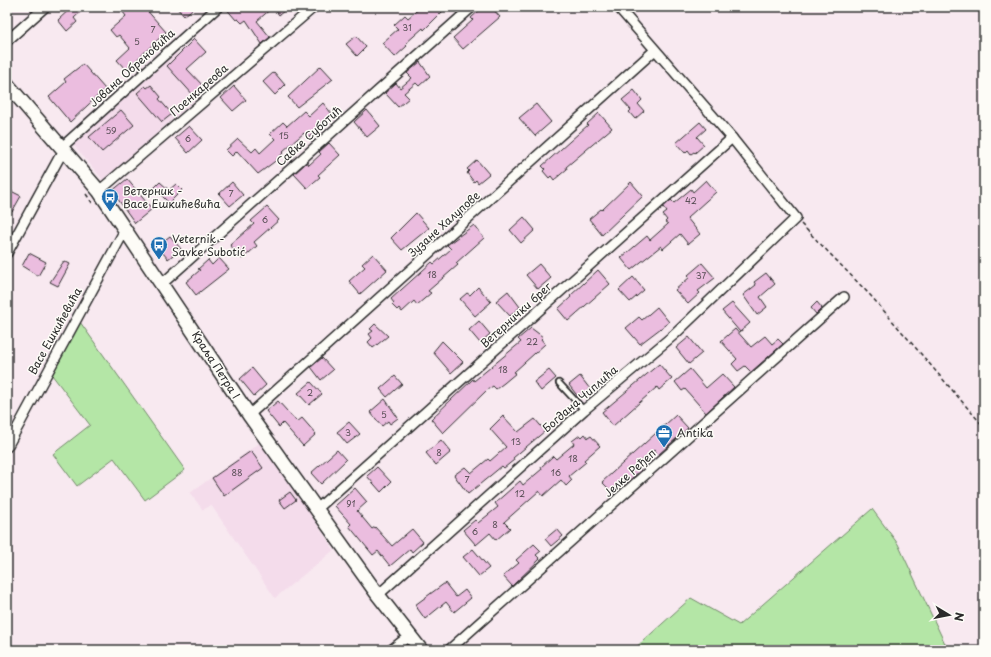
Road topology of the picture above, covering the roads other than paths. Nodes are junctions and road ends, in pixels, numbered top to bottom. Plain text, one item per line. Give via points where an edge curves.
1 (45, 7) edge
2 (218, 7) edge
3 (314, 7) edge
4 (472, 7) edge
5 (618, 7) edge
6 (7, 41) edge
7 (656, 50) junction
8 (7, 84) edge
9 (732, 138) junction
10 (64, 149) junction
11 (99, 191) junction
12 (126, 228) junction
13 (7, 253) edge
14 (163, 283) junction
15 (844, 297) dead end
16 (559, 383) dead end
17 (584, 410) junction
18 (249, 415) junction
19 (7, 447) edge
20 (317, 509) junction
21 (378, 595) junction
22 (409, 636) junction
23 (391, 650) edge
24 (421, 650) edge
25 (449, 650) edge

1 - 6 street
2 - 10 street, Јована Обреновића
3 - 11 street, Поенкареова
4 - 14 street, Савке Суботић
5 - 7 street
7 - 9 street
7 - 18 street, Зузане Халупове
8 - 10 street, Краља Петра I
9 - 17 street, Богдана Чиплића via 796,218 675,334
9 - 20 street, Ветернички брег
10 - 11 street, Краља Петра I
10 - 13 street, Јована Обреновића
11 - 12 street, Краља Петра I
12 - 14 street, Краља Петра I
12 - 19 street, Васе Ешкићевића
14 - 18 street, Краља Петра I
15 - 25 street, Јелке Ређеп
16 - 17 lane
17 - 21 street, Богдана Чиплића
18 - 20 street, Краља Петра I
20 - 21 street, Краља Петра I
21 - 22 street, Краља Петра I
22 - 23 street
22 - 24 street, Краља Петра I

